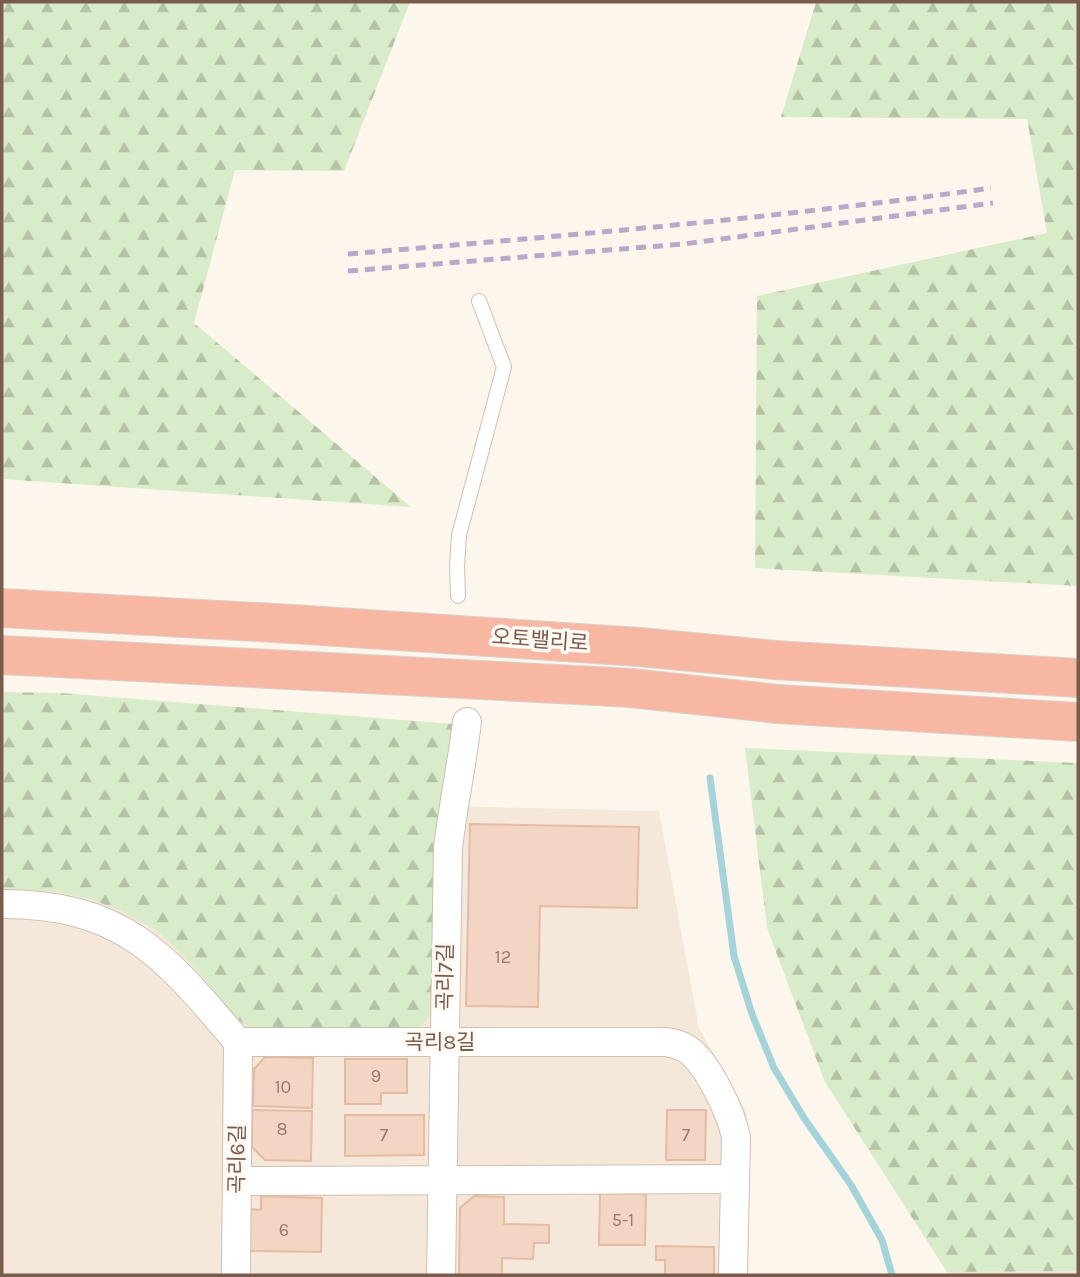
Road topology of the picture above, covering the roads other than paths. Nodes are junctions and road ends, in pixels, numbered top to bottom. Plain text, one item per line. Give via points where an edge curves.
1 (479, 301) dead end
2 (458, 596) dead end
3 (2, 608) edge
4 (2, 655) edge
5 (1078, 678) edge
6 (467, 722) dead end
7 (1078, 723) edge
8 (2, 904) edge
9 (238, 1042) junction
10 (444, 1042) junction
11 (735, 1179) junction
12 (442, 1180) junction
13 (237, 1181) junction
14 (236, 1275) edge
15 (441, 1275) edge
16 (733, 1275) edge

1 - 2 lane via 504,367 459,535
3 - 5 highway, 오토밸리로
4 - 7 highway, 오토밸리로 via 631,688 778,704
6 - 10 street, 곡리7길 via 448,848
8 - 9 street via 78,912 132,935 189,984
9 - 10 street, 곡리8길
9 - 13 street, 곡리6길
10 - 11 street, 곡리8길 via 666,1042 686,1048 703,1064 733,1124
10 - 12 street, 곡리7길
11 - 12 street
11 - 16 street, 곡리8길
12 - 13 street
12 - 15 street, 곡리7길
13 - 14 street, 곡리6길

